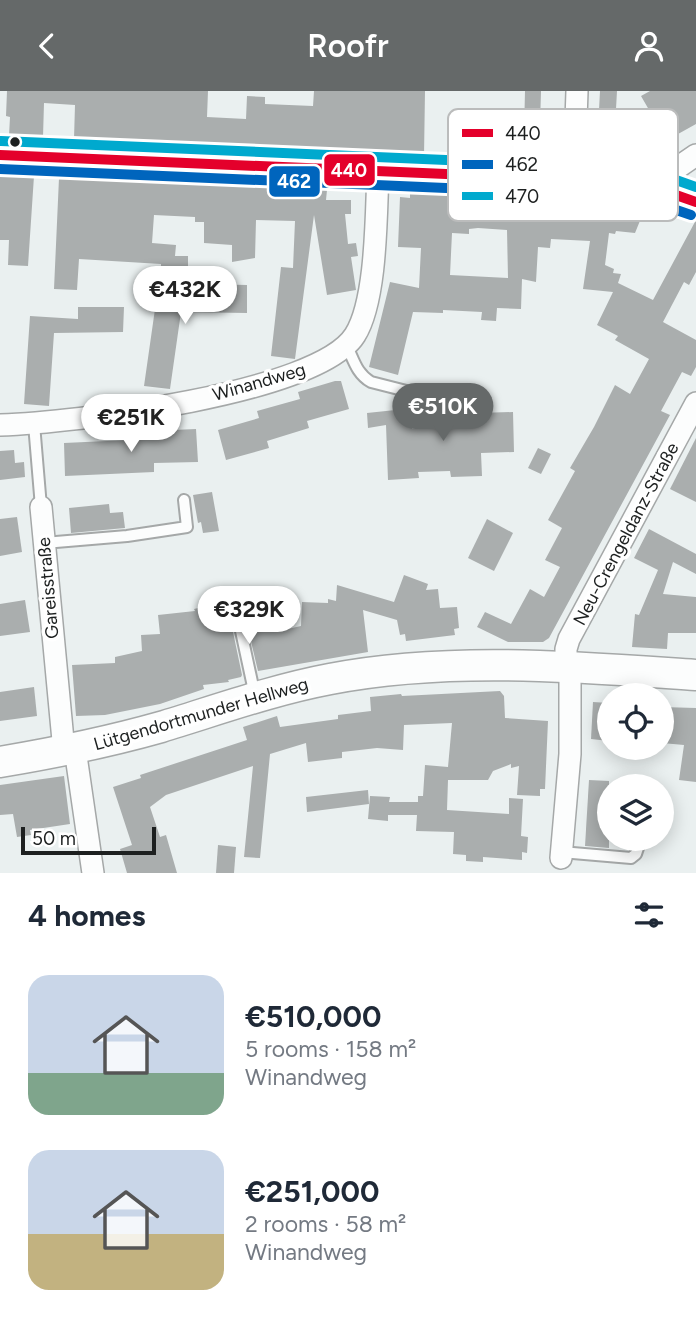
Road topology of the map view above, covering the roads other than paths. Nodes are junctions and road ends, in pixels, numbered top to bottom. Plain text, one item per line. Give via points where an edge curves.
1 (577, 91) edge
2 (576, 109) edge
3 (0, 155) edge
4 (696, 155) edge
5 (678, 167) edge
6 (377, 172) junction
7 (448, 175) edge
8 (678, 196) edge
9 (696, 202) edge
10 (348, 346) junction
11 (434, 398) dead end
12 (696, 403) edge
13 (34, 424) junction
14 (0, 425) edge
15 (184, 500) dead end
16 (41, 507) joint
17 (44, 543) junction
18 (242, 631) dead end
19 (568, 668) junction
20 (696, 675) edge
21 (255, 696) junction
22 (70, 750) junction
23 (0, 762) edge
24 (637, 851) edge
25 (561, 855) joint
26 (93, 873) edge

1 - 2 street
3 - 6 street
4 - 5 street
6 - 7 street
6 - 10 street via 376,239 366,304
8 - 9 street
10 - 11 lane via 359,373 371,382
10 - 13 street, Winandweg via 299,371 224,393 128,413
12 - 19 street, Neu-Crengeldanz-Straße via 569,639
13 - 14 street, Winandweg
13 - 16 lane, Gareisstraße
15 - 17 lane via 187,527
16 - 17 street, Gareisstraße
17 - 22 street, Gareisstraße
18 - 21 lane
19 - 20 street, Lütgendortmunder Hellweg
19 - 21 street, Lütgendortmunder Hellweg via 475,666 372,673
19 - 25 street via 570,754
21 - 22 street, Lütgendortmunder Hellweg
22 - 23 street, Lütgendortmunder Hellweg
22 - 26 street, Gareisstraße
24 - 25 lane via 631,857

